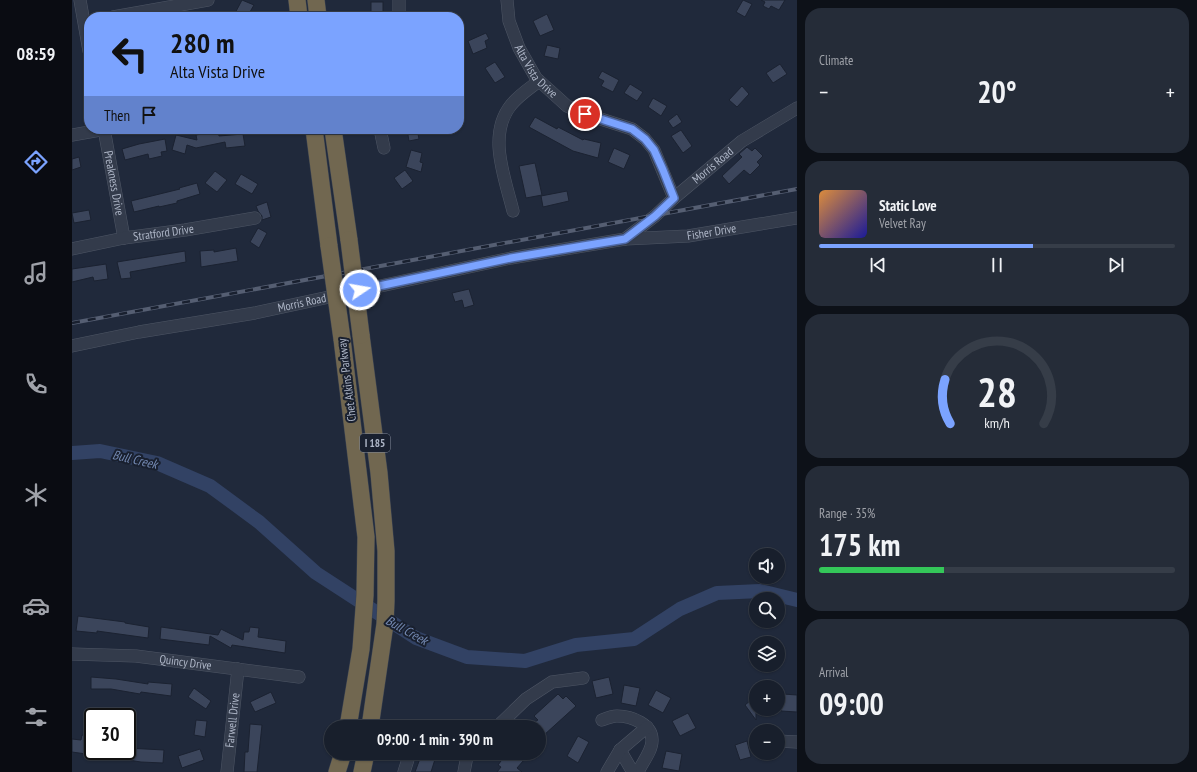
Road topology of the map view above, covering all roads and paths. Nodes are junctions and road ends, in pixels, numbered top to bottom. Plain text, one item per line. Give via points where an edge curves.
1 (80, 0) edge
2 (208, 0) edge
3 (297, 0) edge
4 (316, 0) edge
5 (399, 0) edge
6 (507, 0) edge
7 (143, 12) edge
8 (298, 12) edge
9 (317, 12) edge
10 (400, 12) edge
11 (81, 22) edge
12 (84, 33) edge
13 (539, 81) junction
14 (797, 108) edge
15 (84, 133) edge
16 (105, 134) edge
17 (315, 134) edge
18 (334, 134) edge
19 (381, 134) edge
20 (72, 135) edge
21 (384, 148) dead end
22 (674, 198) junction
23 (513, 212) dead end
24 (255, 218) dead end
25 (797, 218) edge
26 (124, 238) junction
27 (625, 239) junction
28 (72, 249) edge
29 (72, 346) edge
30 (72, 654) edge
31 (238, 669) junction
32 (300, 677) dead end
33 (381, 678) junction
34 (583, 678) dead end
35 (349, 720) edge
36 (372, 720) edge
37 (379, 720) edge
38 (504, 720) edge
39 (602, 720) dead end
40 (647, 727) junction
41 (785, 742) edge
42 (797, 742) edge
43 (620, 750) junction
44 (341, 760) edge
45 (365, 760) edge
46 (373, 760) edge
47 (408, 760) edge
48 (466, 760) edge
49 (634, 771) edge
50 (227, 772) edge
51 (337, 772) edge
52 (362, 772) edge
53 (370, 772) edge
54 (404, 772) edge
55 (464, 772) edge
56 (607, 772) edge

1 - 11 street
2 - 7 street
3 - 8 highway
4 - 9 highway
5 - 10 street
6 - 13 street, Alta Vista Drive via 509,21 519,48
11 - 12 street
13 - 22 street, Alta Vista Drive via 567,106 632,129 645,139 654,150
13 - 23 street via 510,106 499,136 500,159
14 - 22 street, Morris Road via 742,141
15 - 20 street
16 - 26 street, Preakness Drive
17 - 35 highway, Chet Atkins Parkway / I 185, bridge via 366,537 360,662
18 - 33 highway, Chet Atkins Parkway / I 185, bridge via 379,474 386,551 386,667
19 - 21 street
22 - 27 street, Morris Road
24 - 26 street, Stratford Drive
25 - 27 street, Fisher Drive via 688,236
26 - 28 street, Stratford Drive
27 - 29 street, Morris Road via 511,258 255,313
30 - 31 street, Quincy Drive via 136,656
31 - 32 street, Quincy Drive
31 - 50 street, Farwell Drive
33 - 36 highway
33 - 37 highway
34 - 38 street via 552,682 526,699
39 - 40 street via 619,716 638,721
40 - 43 street
40 - 49 street via 651,733 651,747
41 - 42 street
43 - 49 street
43 - 56 street
44 - 51 highway
45 - 52 highway
46 - 53 highway
47 - 54 street
48 - 55 street

